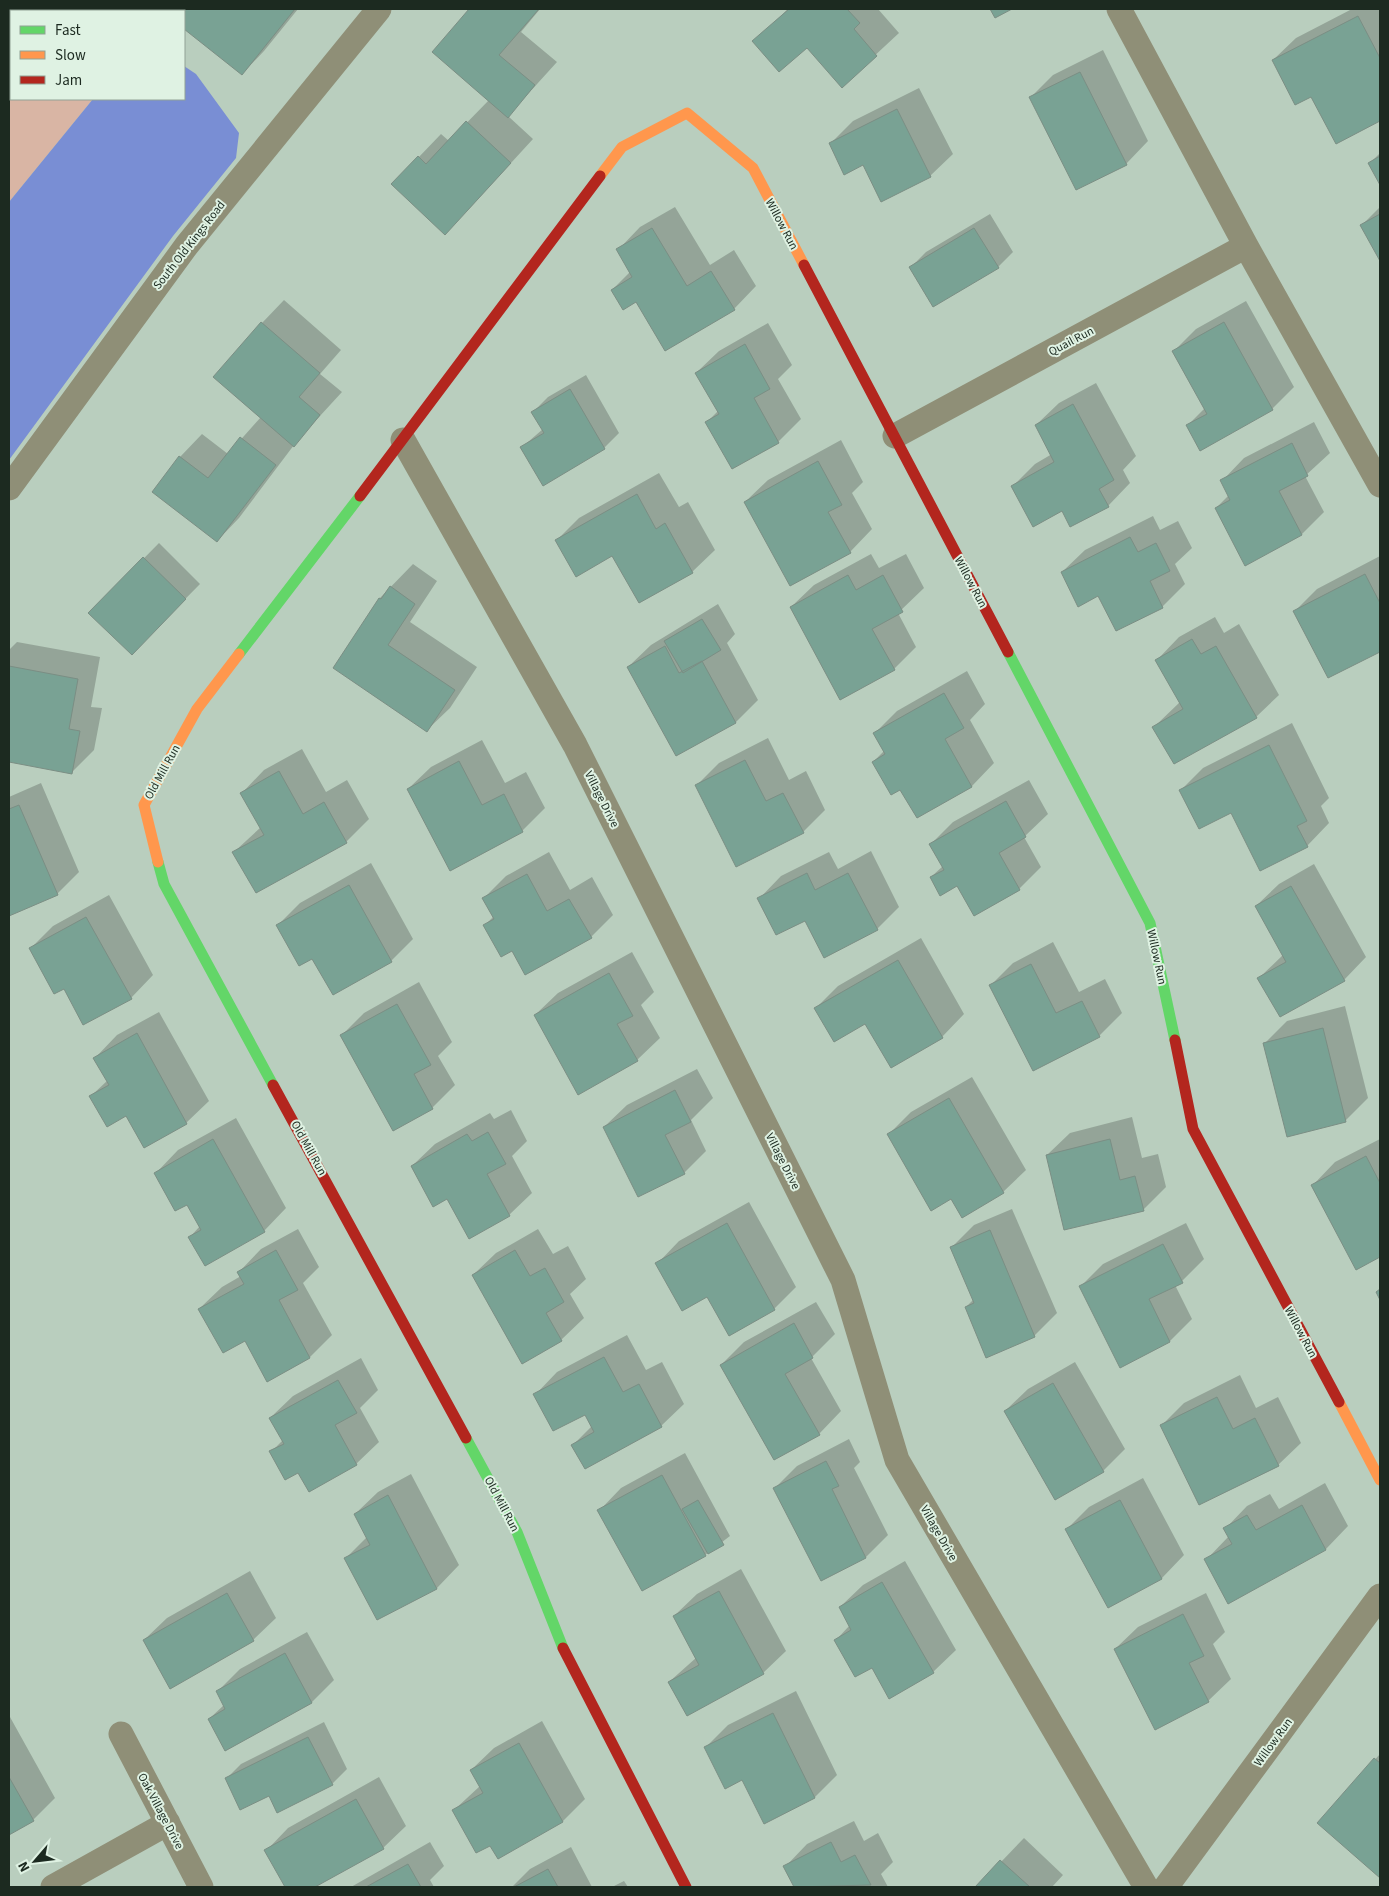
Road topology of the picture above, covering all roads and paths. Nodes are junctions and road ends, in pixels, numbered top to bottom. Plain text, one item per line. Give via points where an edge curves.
1 (379, 9) edge
2 (1119, 9) edge
3 (1246, 246) junction
4 (895, 436) junction
5 (403, 440) junction
6 (1380, 485) edge
7 (9, 488) edge
8 (1380, 1480) edge
9 (1380, 1596) edge
10 (121, 1734) dead end
11 (168, 1823) junction
12 (53, 1887) edge
13 (202, 1887) edge
14 (686, 1887) edge
15 (1146, 1887) edge
16 (1166, 1887) edge

1 - 7 street, South Old Kings Road via 187,245
2 - 3 street
3 - 4 street, Quail Run
3 - 6 street
4 - 5 street, Willow Run via 753,168 687,113 622,147
4 - 8 street, Willow Run via 1150,924 1193,1129
5 - 14 street, Old Mill Run via 197,709 144,805 164,884 517,1532 557,1638
5 - 15 street, Village Drive via 575,745 843,1280 897,1460
9 - 16 street, Willow Run
10 - 11 street, Oak Village Drive
11 - 12 street
11 - 13 street, Oak Village Drive

